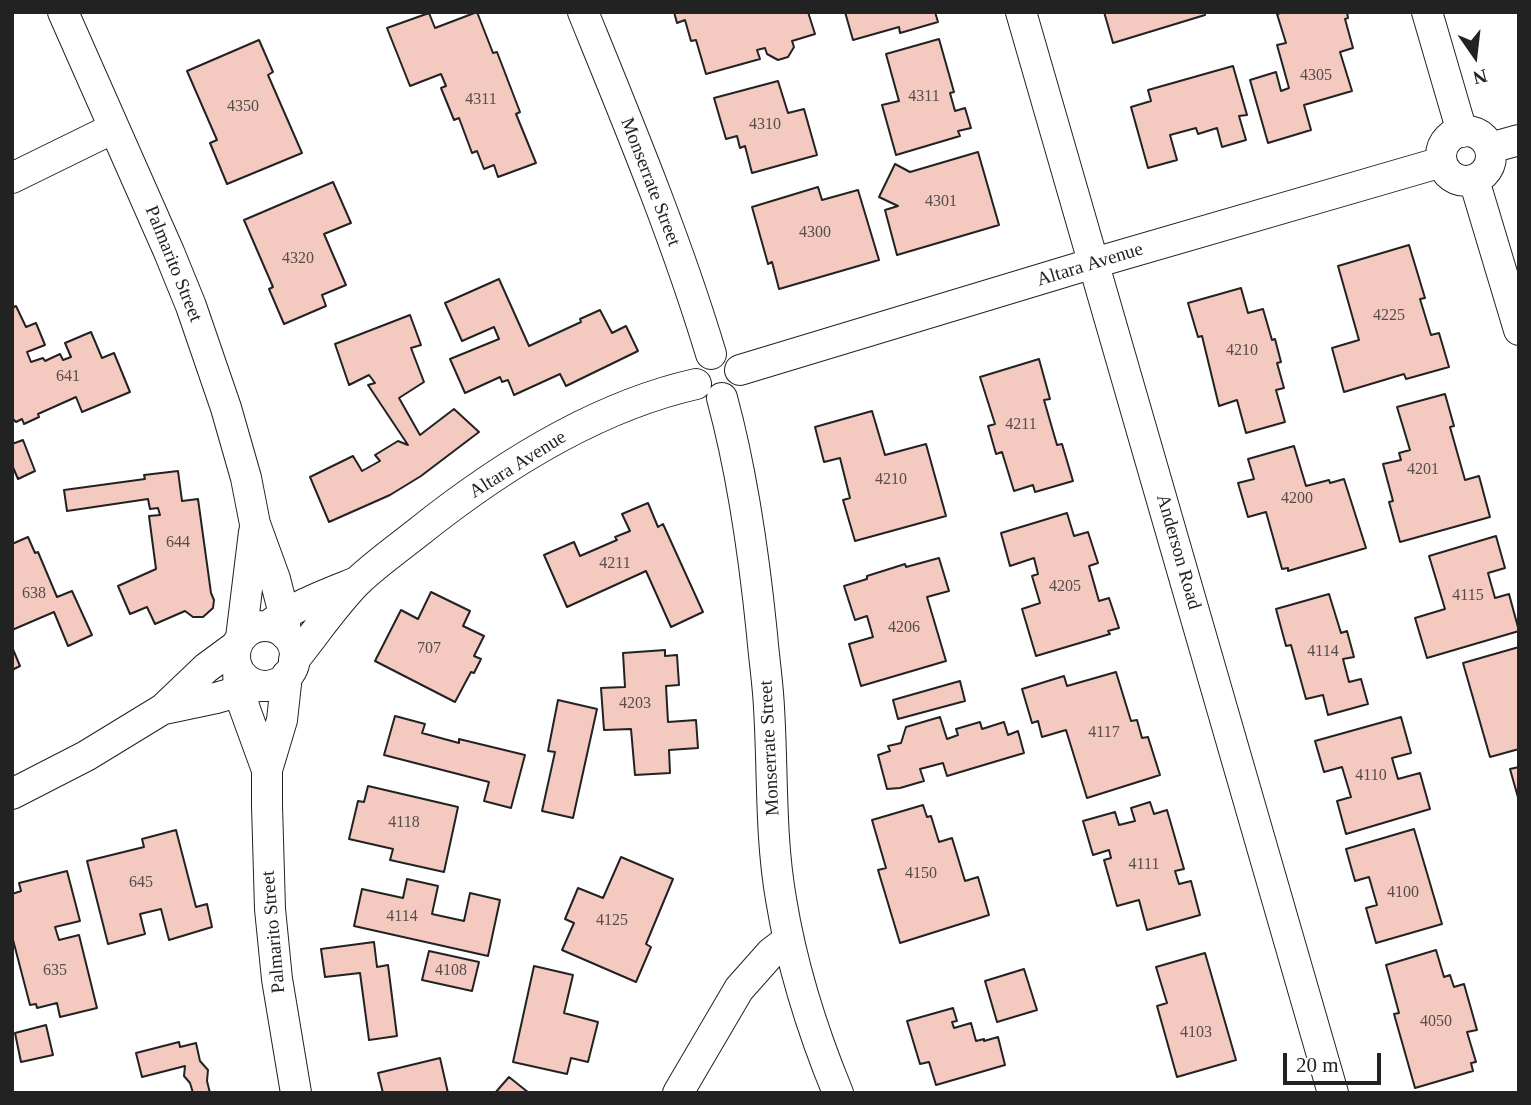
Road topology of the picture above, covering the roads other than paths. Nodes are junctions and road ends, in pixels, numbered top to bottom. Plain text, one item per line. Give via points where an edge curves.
1 (63, 12) edge
2 (583, 12) edge
3 (1021, 12) edge
4 (1427, 12) edge
5 (114, 128) junction
6 (1462, 132) junction
7 (1519, 140) edge
8 (1490, 149) junction
9 (1442, 162) junction
10 (12, 178) edge
11 (1474, 180) junction
12 (1094, 263) junction
13 (1519, 330) edge
14 (711, 354) junction
15 (740, 370) junction
16 (696, 384) junction
17 (722, 398) junction
18 (255, 524) junction
19 (358, 582) junction
20 (284, 642) junction
21 (243, 666) junction
22 (163, 709) junction
23 (267, 770) junction
24 (12, 794) edge
25 (788, 940) junction
26 (296, 1093) edge
27 (678, 1093) edge
28 (838, 1093) edge
29 (1333, 1093) edge

1 - 5 street, Palmarito Street
2 - 14 street, Monserrate Street via 678,255
3 - 12 street, Anderson Road
4 - 6 street
5 - 10 street
5 - 18 street, Palmarito Street via 191,306 226,408
6 - 8 street via 1476,133
6 - 9 street via 1446,143
7 - 8 street
8 - 11 street via 1490,164
9 - 11 street via 1458,180
9 - 12 street, Altara Avenue
11 - 13 street
12 - 15 street, Altara Avenue
12 - 29 street, Anderson Road
14 - 15 street via 726,354
14 - 16 street via 699,362
15 - 17 street via 739,385
16 - 17 street via 709,397
16 - 19 street, Altara Avenue via 615,410 523,458 437,517
17 - 25 street, Monserrate Street via 759,600 776,856
18 - 20 street, Palmarito Street via 275,579
18 - 21 street, Palmarito Street
19 - 20 street, Altara Avenue
19 - 20 street, Altara Avenue via 310,600
20 - 21 street via 257,626 248,631
20 - 21 street via 275,684
20 - 23 street, Palmarito Street via 282,720
21 - 22 street
21 - 22 street via 206,668
21 - 23 street, Palmarito Street
22 - 24 street
23 - 26 street, Palmarito Street via 273,945
25 - 27 street via 739,989
25 - 28 street, Monserrate Street via 809,1018

